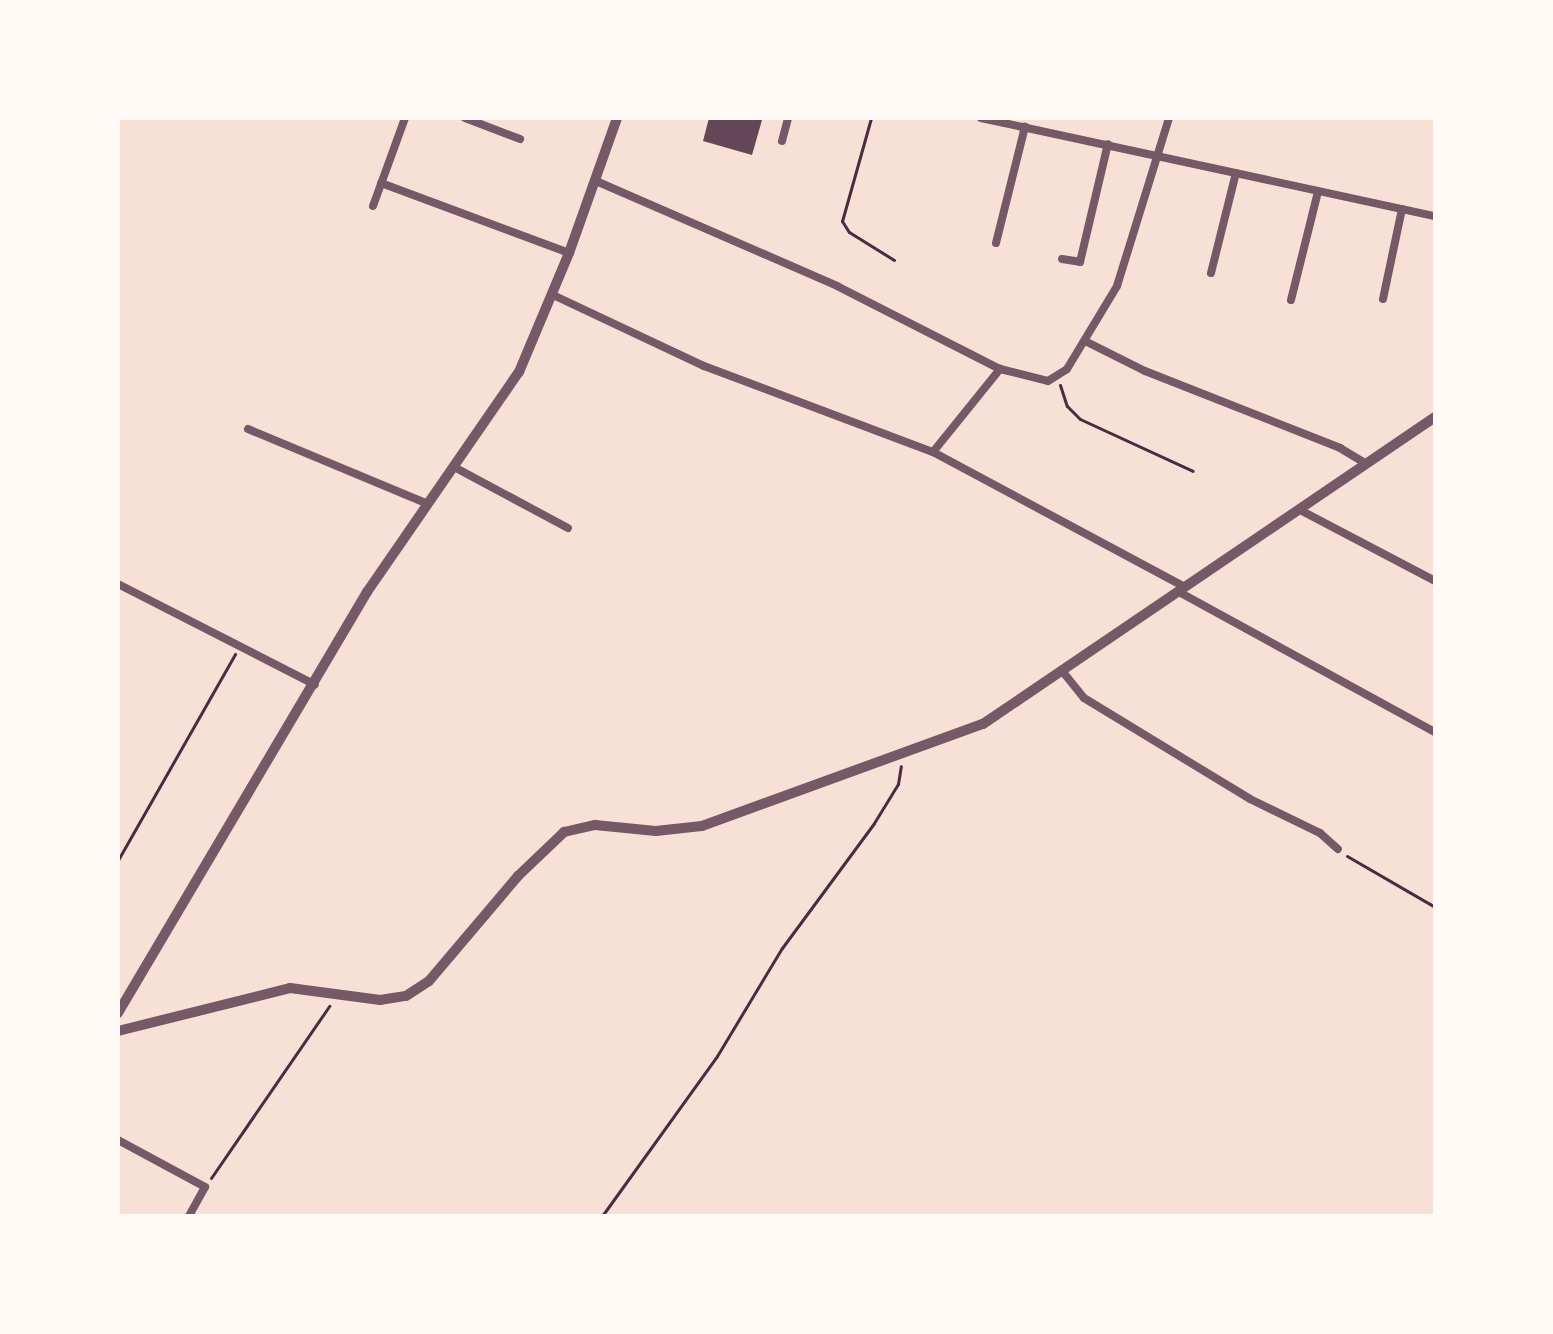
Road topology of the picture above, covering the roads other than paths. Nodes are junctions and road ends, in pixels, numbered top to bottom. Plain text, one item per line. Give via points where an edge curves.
1 (405, 118) edge
2 (465, 118) edge
3 (617, 118) edge
4 (788, 118) edge
5 (981, 118) edge
6 (1169, 118) edge
7 (1025, 127) junction
8 (520, 139) dead end
9 (782, 141) dead end
10 (1108, 144) junction
11 (1161, 154) junction
12 (1236, 173) junction
13 (596, 181) junction
14 (381, 183) junction
15 (1318, 192) junction
16 (373, 206) dead end
17 (1402, 209) junction
18 (1435, 216) edge
19 (996, 243) dead end
20 (569, 253) junction
21 (1062, 259) dead end
22 (1211, 273) dead end
23 (553, 295) junction
24 (1383, 299) dead end
25 (1291, 300) dead end
26 (1085, 341) junction
27 (1000, 369) junction
28 (1435, 417) edge
29 (248, 429) dead end
30 (933, 452) junction
31 (1367, 464) junction
32 (456, 468) junction
33 (428, 504) junction
34 (1300, 510) junction
35 (568, 528) dead end
36 (1435, 581) edge
37 (118, 584) edge
38 (1182, 589) junction
39 (1063, 672) junction
40 (315, 685) junction
41 (1435, 732) edge
42 (1338, 849) road end
43 (118, 1013) edge
44 (118, 1031) edge
45 (118, 1140) edge
46 (189, 1216) edge

1 - 14 street
2 - 8 street
3 - 13 street
4 - 9 street
5 - 7 street
6 - 11 street
7 - 10 street
7 - 19 street
10 - 11 street
10 - 21 street via 1080,262
11 - 12 street
11 - 26 street via 1117,286
12 - 15 street
12 - 22 street
13 - 20 street
13 - 27 street via 837,286
14 - 16 street
14 - 20 street
15 - 17 street
15 - 25 street
17 - 18 street
17 - 24 street
20 - 23 street
23 - 30 street via 704,366
23 - 32 street via 519,372
26 - 27 street via 1058,379 1035,380
26 - 31 street
27 - 30 street
28 - 31 street
29 - 33 street
30 - 38 street
31 - 34 street
32 - 33 street
32 - 35 street
33 - 40 street via 367,592
34 - 36 street
34 - 38 street
37 - 40 street
38 - 39 street
38 - 41 street
39 - 42 street via 1084,698 1250,799 1320,833
39 - 44 street via 983,724 702,826 656,831 595,825 564,832 518,876 429,981 406,996 380,1000 280,990
40 - 43 street
45 - 46 street via 205,1187

